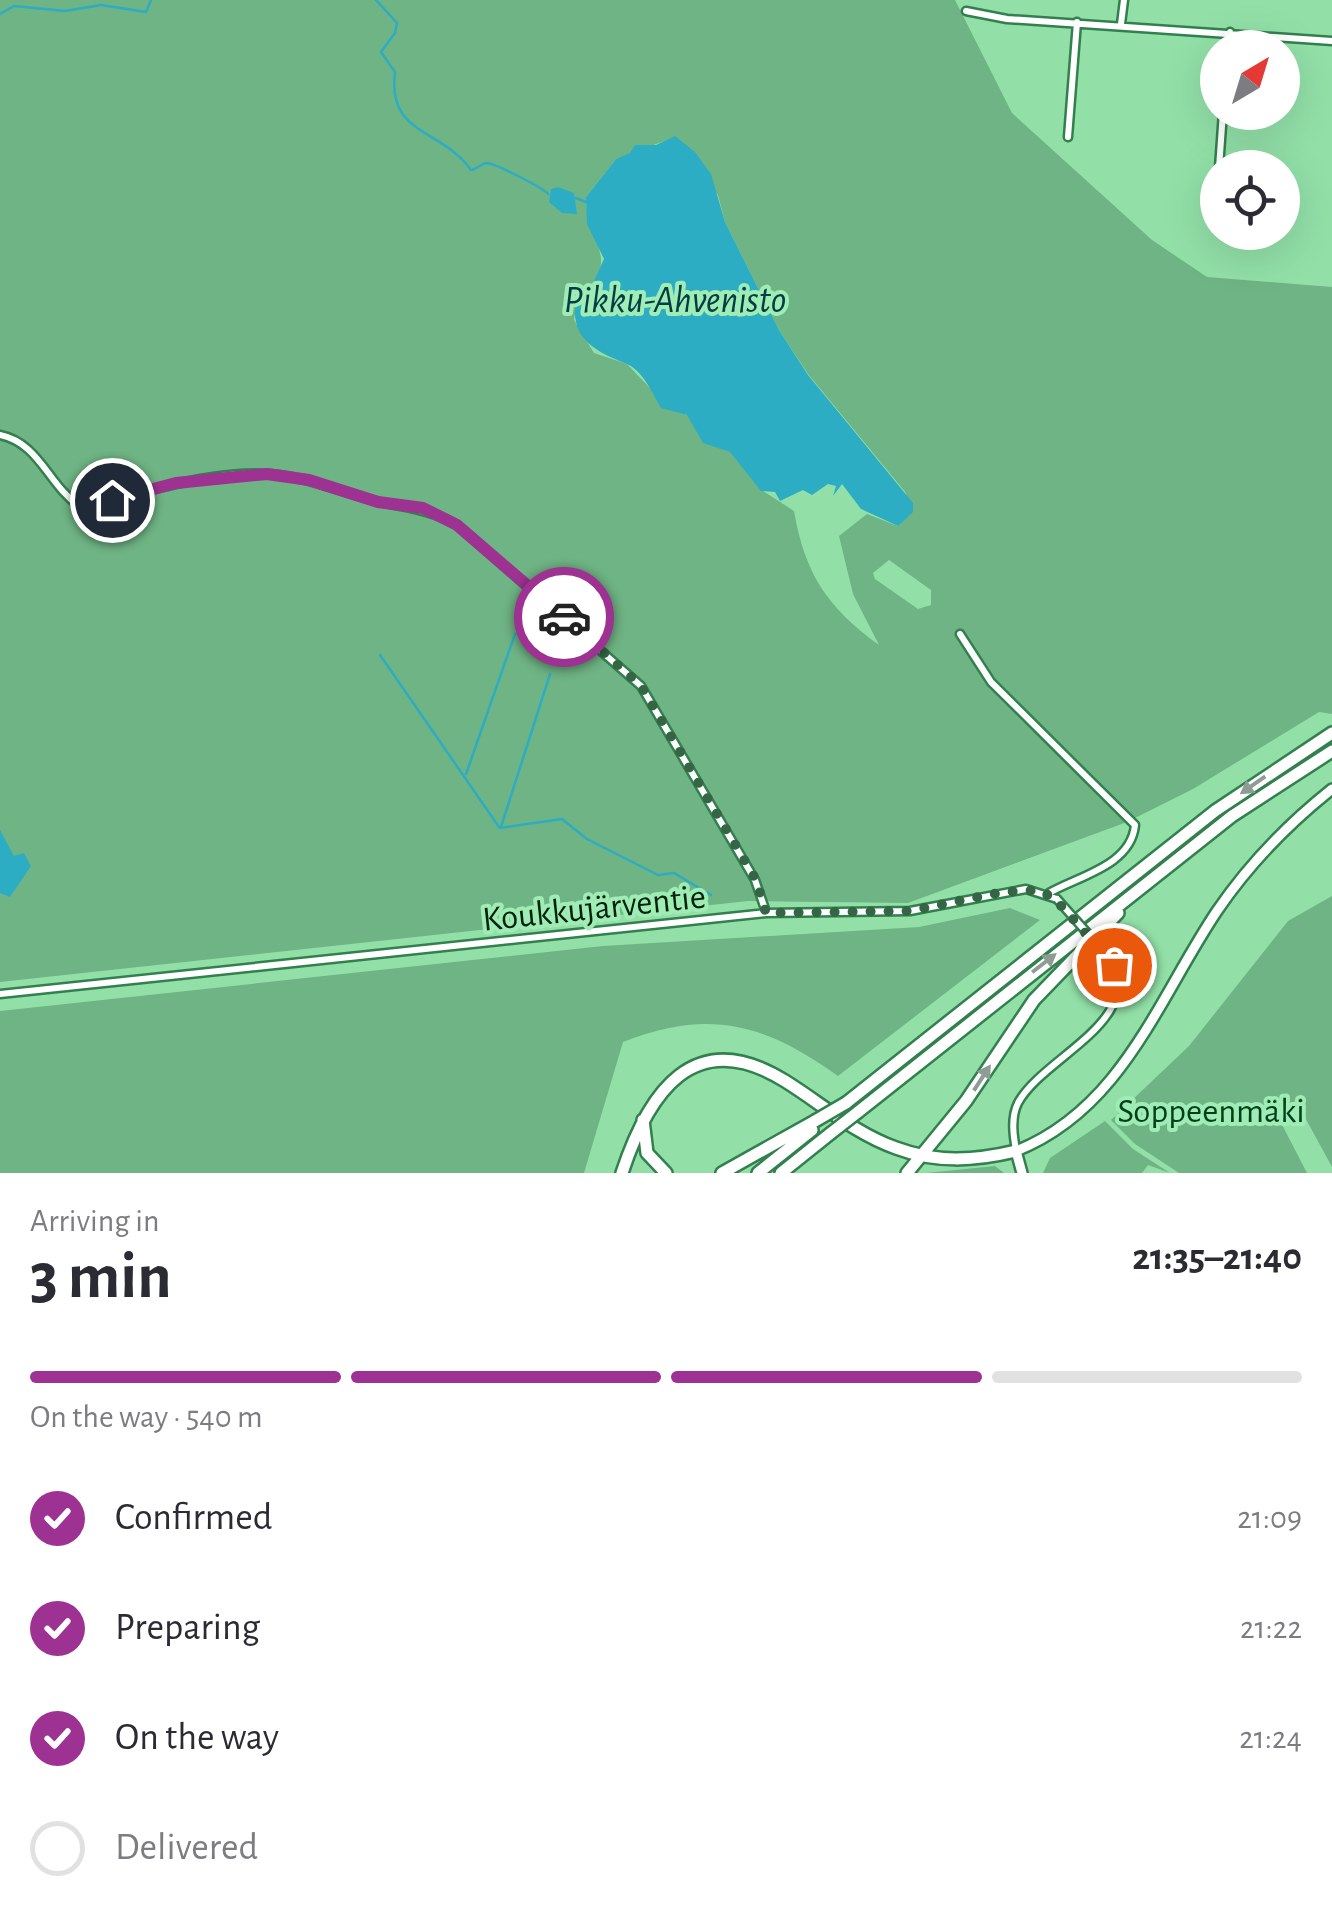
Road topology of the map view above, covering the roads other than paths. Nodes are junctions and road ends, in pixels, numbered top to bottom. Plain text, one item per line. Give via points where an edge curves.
1 (1124, 0) edge
2 (966, 11) dead end
3 (1077, 22) junction
4 (1122, 24) junction
5 (1203, 30) edge
6 (1300, 38) edge
7 (1332, 41) edge
8 (1068, 138) dead end
9 (0, 436) edge
10 (960, 634) dead end
11 (1332, 733) edge
12 (1332, 751) edge
13 (1332, 789) edge
14 (1154, 876) junction
15 (1049, 894) junction
16 (766, 913) junction
17 (0, 994) edge
18 (643, 1116) junction
19 (818, 1123) junction
20 (1016, 1151) junction
21 (924, 1157) junction
22 (622, 1173) edge
23 (666, 1173) edge
24 (722, 1173) edge
25 (758, 1173) edge
26 (780, 1173) edge
27 (908, 1173) edge
28 (1022, 1173) edge

1 - 4 street
2 - 3 street
3 - 4 street
3 - 8 street
4 - 5 street
6 - 7 street
9 - 16 street via 32,450 62,494 79,506 176,483 267,474 423,508 457,525 641,686 756,880
10 - 15 street via 992,682 1135,824 1130,843 1111,860
11 -> 19 highway, bridge via 1215,812
12 - 14 highway
13 - 20 street via 1286,828 1229,894 1104,1089 1073,1120
21 -> 14 highway via 1034,1000
26 -> 14 highway, bridge
15 - 16 street, Koukkujärventie via 1026,888 910,911
15 - 20 street, bridge via 1118,975 1113,1006 1022,1097 1014,1119
16 - 17 street, Koukkujärventie
18 - 21 highway via 682,1072 740,1062 770,1072 877,1140
18 - 22 highway
18 - 23 highway via 647,1154
19 - 24 highway
19 - 25 highway
20 - 21 highway via 966,1160
20 - 28 street
21 - 27 highway

